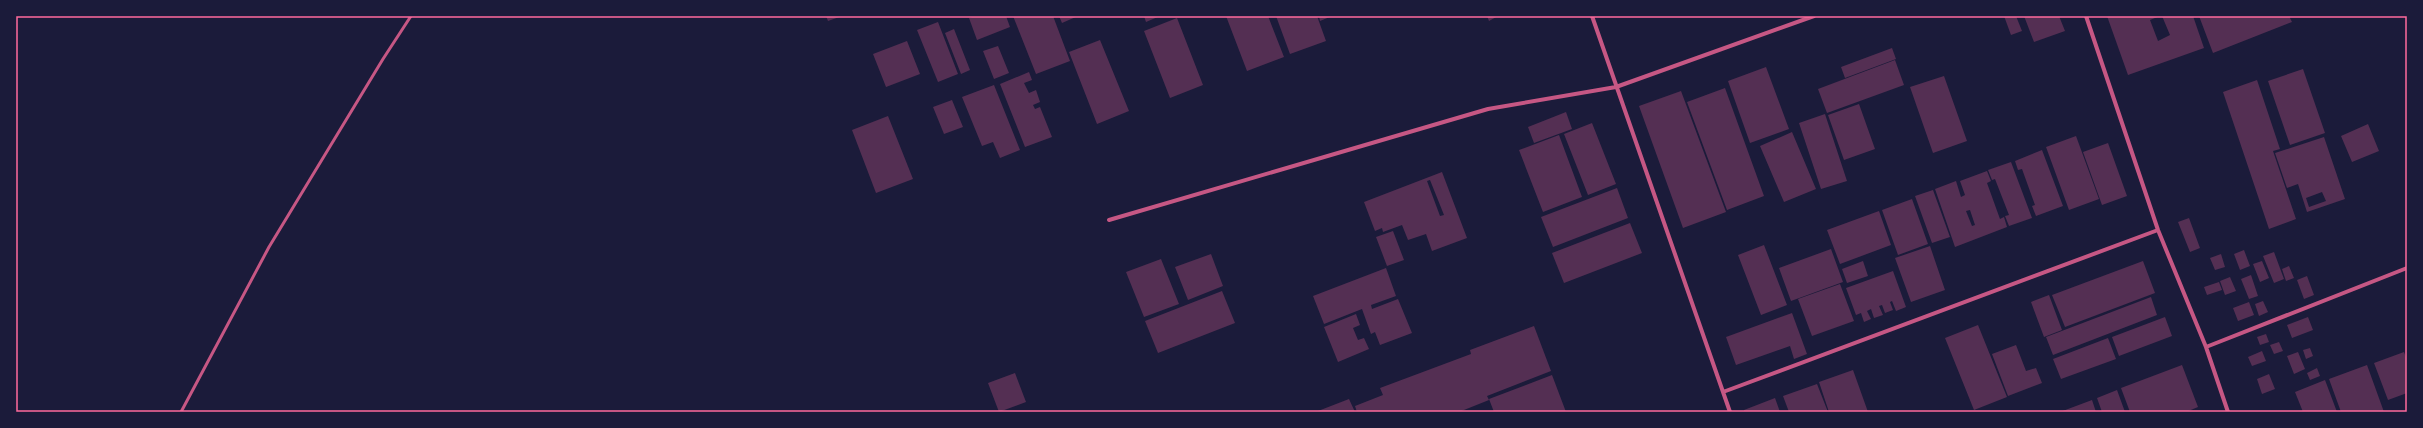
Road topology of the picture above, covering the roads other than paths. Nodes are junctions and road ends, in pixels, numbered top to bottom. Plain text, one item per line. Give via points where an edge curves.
1 (412, 16) edge
2 (1592, 16) edge
3 (1814, 16) edge
4 (2086, 16) edge
5 (1616, 87) junction
6 (1109, 220) dead end
7 (2158, 230) junction
8 (2407, 268) edge
9 (2206, 347) junction
10 (1723, 392) junction
11 (181, 412) edge
12 (1730, 412) edge
13 (2228, 412) edge

1 - 11 lane via 383,59 269,247
2 - 5 street
3 - 5 street
4 - 7 street
5 - 6 street via 1488,109
5 - 10 street
7 - 9 street
7 - 10 street
8 - 9 street
9 - 13 street
10 - 12 street

